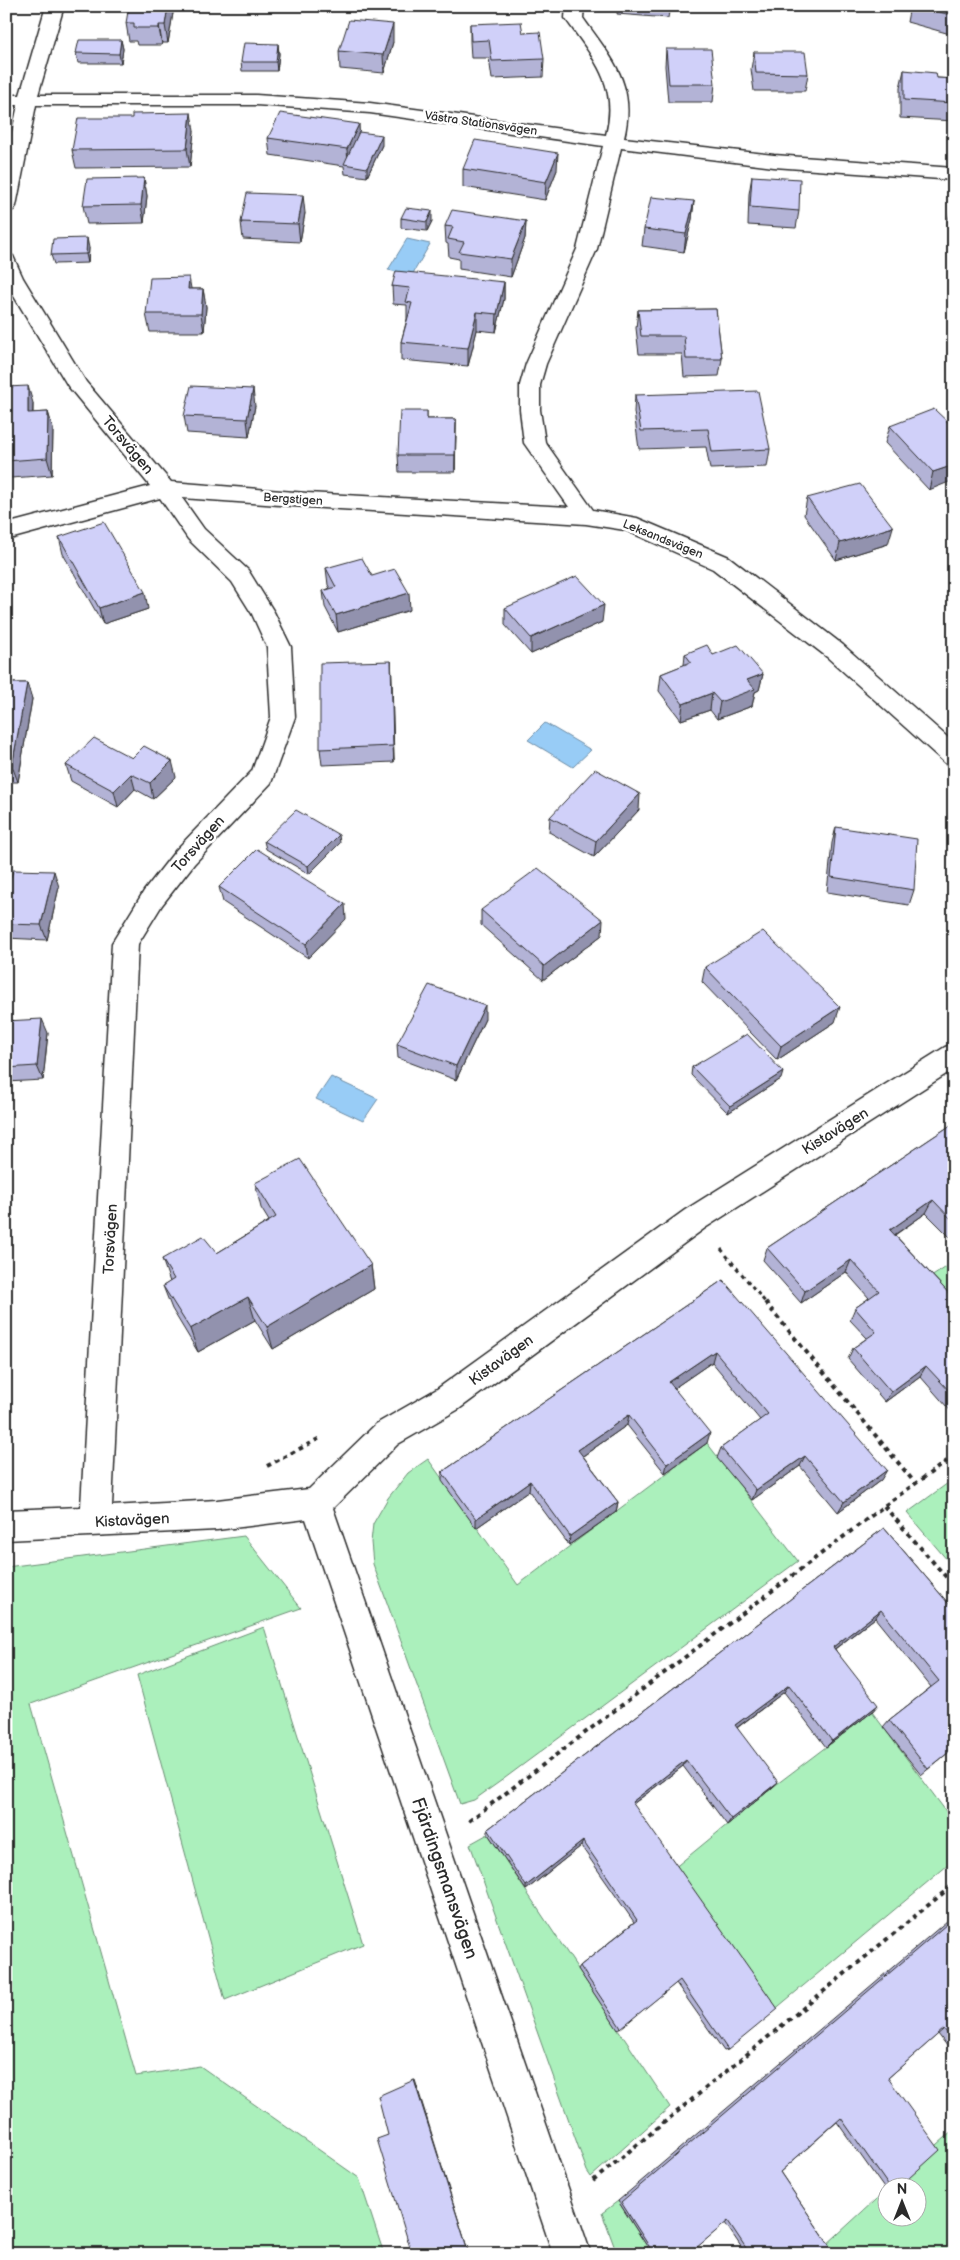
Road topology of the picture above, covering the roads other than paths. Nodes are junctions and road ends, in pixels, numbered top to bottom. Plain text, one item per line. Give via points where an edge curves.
1 (55, 6) edge
2 (575, 6) edge
3 (28, 99) junction
4 (6, 100) edge
5 (614, 142) junction
6 (954, 174) edge
7 (6, 206) edge
8 (6, 260) edge
9 (165, 489) junction
10 (586, 516) junction
11 (6, 532) edge
12 (954, 757) edge
13 (954, 1055) edge
14 (316, 1503) junction
15 (96, 1522) junction
16 (6, 1525) edge
17 (572, 2254) edge

1 - 3 street
2 - 5 street via 574,18 604,60 618,90 619,120
3 - 4 street, Västra Stationsvägen
3 - 5 street, Västra Stationsvägen via 256,100 370,108
3 - 7 street
5 - 6 street, Västra Stationsvägen via 774,161
5 - 10 street via 587,249 536,364 530,385 535,443
8 - 9 street, Torsvägen via 13,278 78,386
9 - 10 street, Bergstigen
9 - 11 street, Bergstigen
9 - 15 street, Torsvägen via 196,534 240,576 264,612 279,648 283,716 262,776 185,857 153,898 125,943
10 - 12 street, Leksandsvägen via 629,523 721,563 835,652
13 - 14 street, Kistavägen via 695,1218 448,1399 387,1434
14 - 15 street, Kistavägen via 217,1515
14 - 17 street, Fjärdingsmansvägen
15 - 16 street, Kistavägen

